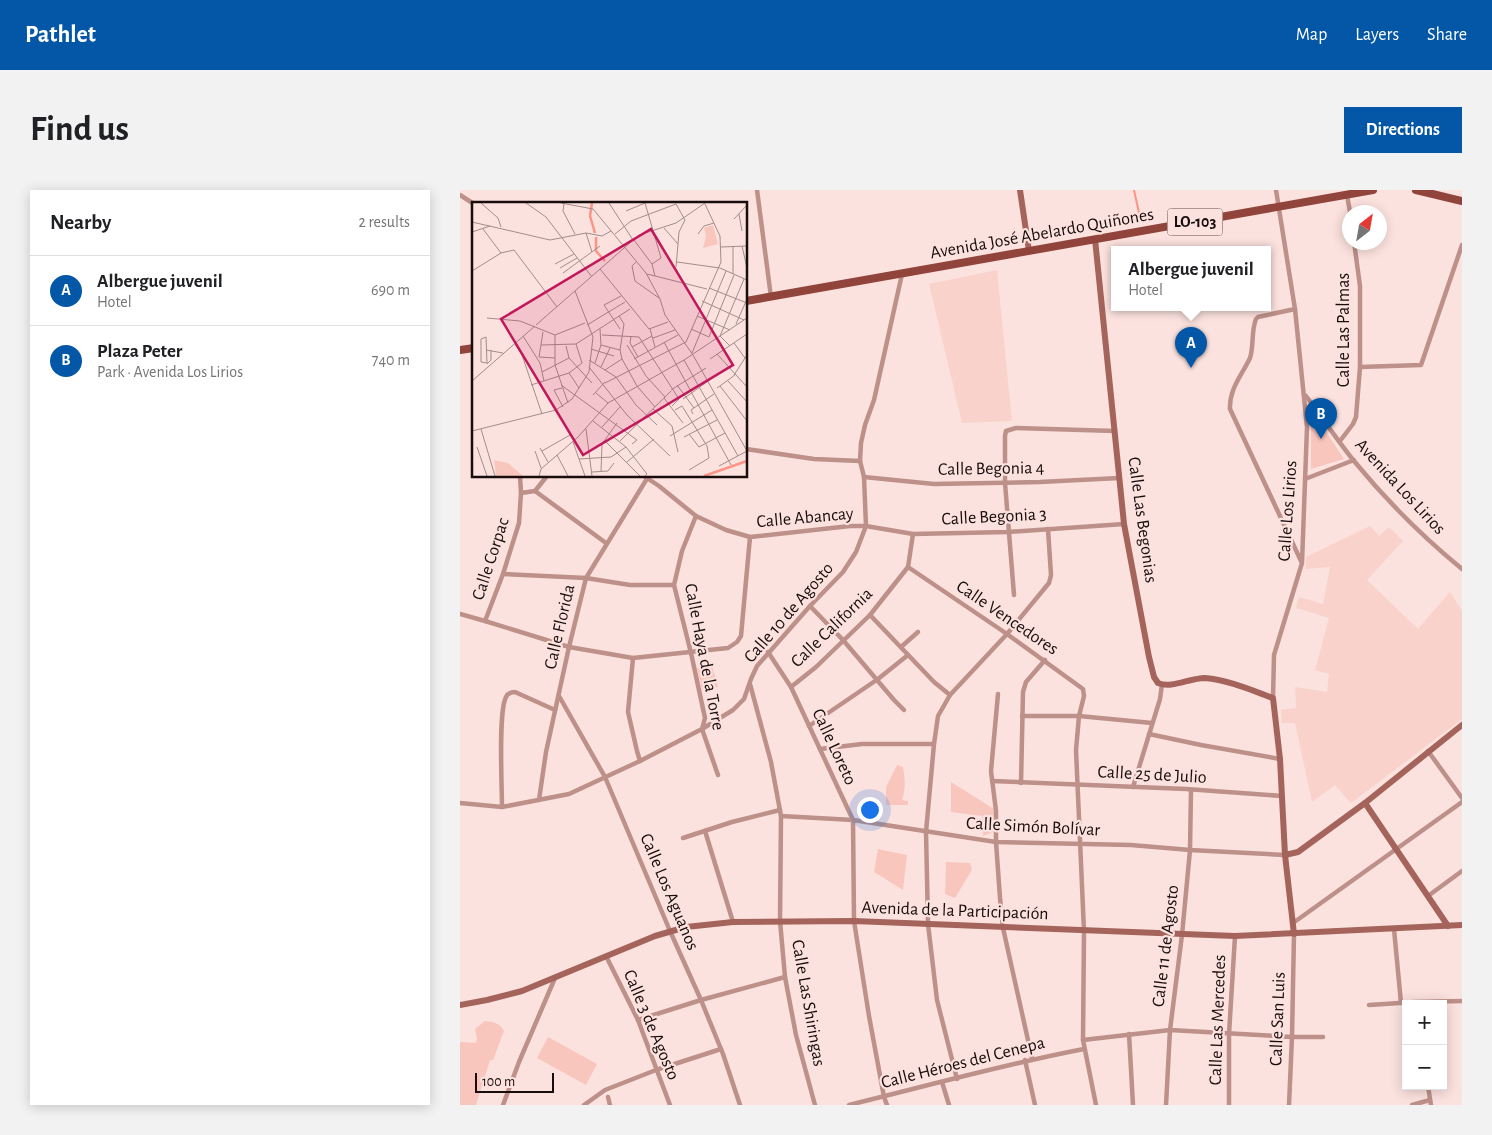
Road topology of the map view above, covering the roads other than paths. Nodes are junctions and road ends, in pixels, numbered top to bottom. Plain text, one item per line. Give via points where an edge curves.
1 (757, 190) edge
2 (1020, 190) edge
3 (1276, 190) edge
4 (1373, 190) edge
5 (1416, 190) edge
6 (1342, 193) edge
7 (460, 195) edge
8 (1462, 201) edge
9 (472, 203) edge
10 (1347, 205) edge
11 (1280, 208) junction
12 (1094, 239) junction
13 (1462, 244) edge
14 (1355, 250) edge
15 (1029, 251) junction
16 (902, 274) junction
17 (771, 297) junction
18 (748, 301) edge
19 (1295, 309) junction
20 (1360, 367) junction
21 (1305, 395) junction
22 (1115, 431) junction
23 (1340, 441) junction
24 (748, 449) edge
25 (860, 460) junction
26 (1354, 460) junction
27 (864, 477) junction
28 (520, 478) edge
29 (545, 478) edge
30 (646, 478) edge
31 (648, 478) edge
32 (1119, 478) junction
33 (1305, 479) junction
34 (1005, 483) junction
35 (535, 491) junction
36 (521, 493) junction
37 (696, 516) junction
38 (1124, 524) junction
39 (866, 526) junction
40 (1048, 529) junction
41 (1008, 532) junction
42 (913, 534) junction
43 (750, 537) junction
44 (606, 543) junction
45 (1302, 563) junction
46 (908, 567) junction
47 (1462, 569) edge
48 (503, 574) junction
49 (586, 578) junction
50 (674, 585) junction
51 (1014, 595) dead end
52 (810, 606) junction
53 (460, 614) edge
54 (870, 615) junction
55 (485, 620) junction
56 (918, 632) dead end
57 (1007, 634) junction
58 (843, 640) junction
59 (569, 647) junction
60 (901, 647) junction
61 (691, 652) junction
62 (768, 652) junction
63 (908, 655) junction
64 (633, 658) junction
65 (1045, 660) junction
66 (878, 679) junction
67 (750, 683) junction
68 (1162, 684) junction
69 (790, 687) junction
70 (998, 694) dead end
71 (950, 695) junction
72 (559, 696) junction
73 (1273, 698) junction
74 (555, 710) junction
75 (904, 710) dead end
76 (1022, 716) junction
77 (1079, 716) junction
78 (1152, 723) junction
79 (1462, 725) edge
80 (809, 726) junction
81 (702, 730) junction
82 (1149, 734) junction
83 (934, 744) junction
84 (820, 749) junction
85 (1428, 752) junction
86 (1280, 759) junction
87 (640, 761) junction
88 (718, 775) dead end
89 (605, 777) junction
90 (992, 781) junction
91 (1021, 783) junction
92 (1077, 785) junction
93 (1133, 787) junction
94 (1191, 790) junction
95 (1282, 796) junction
96 (1462, 798) edge
97 (539, 800) junction
98 (1462, 802) edge
99 (460, 803) edge
100 (1365, 803) junction
101 (502, 807) junction
102 (780, 813) junction
103 (853, 820) junction
104 (705, 831) junction
105 (926, 832) junction
106 (683, 838) dead end
107 (996, 842) junction
108 (1079, 844) junction
109 (1190, 850) junction
110 (1397, 850) junction
111 (1285, 855) junction
112 (1462, 871) edge
113 (1428, 896) junction
114 (780, 921) junction
115 (733, 922) junction
116 (854, 922) junction
117 (1293, 923) junction
118 (928, 924) junction
119 (1462, 925) edge
120 (1448, 926) junction
121 (1003, 928) junction
122 (1394, 929) junction
123 (670, 931) junction
124 (1084, 931) junction
125 (1294, 934) junction
126 (1182, 935) junction
127 (1235, 936) junction
128 (606, 956) junction
129 (555, 977) junction
130 (785, 977) junction
131 (701, 1000) junction
132 (1462, 1001) edge
133 (1447, 1002) edge
134 (1401, 1003) joint
135 (460, 1005) edge
136 (1369, 1005) dead end
137 (638, 1020) junction
138 (1170, 1030) junction
139 (1129, 1034) junction
140 (1228, 1034) junction
141 (1292, 1037) junction
142 (1323, 1037) dead end
143 (1083, 1040) junction
144 (721, 1049) junction
145 (1084, 1049) junction
146 (1032, 1058) junction
147 (1025, 1060) junction
148 (656, 1070) junction
149 (956, 1079) junction
150 (942, 1082) junction
151 (1429, 1090) edge
152 (608, 1097) dead end
153 (884, 1097) junction
154 (1431, 1103) edge
155 (503, 1105) edge
156 (584, 1105) edge
157 (610, 1105) edge
158 (670, 1105) edge
159 (740, 1105) edge
160 (815, 1105) edge
161 (849, 1105) edge
162 (887, 1105) edge
163 (949, 1105) edge
164 (1035, 1105) edge
165 (1096, 1105) edge
166 (1133, 1105) edge
167 (1166, 1105) edge
168 (1229, 1105) edge
169 (1288, 1105) edge
170 (1412, 1105) edge

1 - 17 street
2 - 15 street
3 - 11 street, Calle Los Lirios
4 - 6 main road, Avenida José Abelardo Quiñones / LO-103
5 - 8 main road
6 - 10 street
6 - 11 main road, Avenida José Abelardo Quiñones / LO-103
7 - 9 street
11 - 12 main road, Avenida José Abelardo Quiñones / LO-103
11 - 19 street, Calle Los Lirios
12 - 15 main road, Avenida José Abelardo Quiñones / LO-103
12 - 22 street, Calle Las Begonias
13 - 20 street via 1421,365
14 - 20 street, Calle Las Palmas via 1360,286
15 - 16 main road, Avenida José Abelardo Quiñones / LO-103
16 - 17 main road, Avenida José Abelardo Quiñones / LO-103
16 - 25 street, Calle 10 de Agosto via 874,400 865,425
17 - 18 main road, Avenida José Abelardo Quiñones / LO-103
19 - 21 street, Calle Los Lirios
19 - 45 street via 1256,319 1250,356 1232,393 1230,409
20 - 23 street, Calle Las Palmas via 1356,417
21 - 23 street, Avenida Los Lirios
21 - 33 street, Calle Los Lirios
22 - 32 street, Calle Las Begonias
22 - 34 street via 1008,429 1005,436
23 - 26 street, Avenida Los Lirios
24 - 25 street via 814,459
25 - 27 street, Calle 10 de Agosto
26 - 33 street
26 - 47 street, Avenida Los Lirios via 1394,506
27 - 34 street, Calle Begonia 4 via 934,484
27 - 39 street, Calle 10 de Agosto
28 - 36 street, Calle Corpac
29 - 35 street
30 - 44 street, Calle Florida
31 - 37 street, Calle Abancay
32 - 34 street, Calle Begonia 4
32 - 38 street, Calle Las Begonias
33 - 45 street, Calle Los Lirios
34 - 41 street
35 - 36 street
35 - 44 street
36 - 48 street, Calle Corpac via 519,523
37 - 43 street, Calle Abancay
37 - 50 street, Calle Haya de la Torre
38 - 40 street, Calle Begonia 3
38 - 68 street, Calle Las Begonias via 1149,658 1155,680
39 - 42 street, Calle Begonia 3
39 - 43 street, Calle Abancay
39 - 52 street, Calle 10 de Agosto via 856,552 843,572
40 - 41 street, Calle Begonia 3
40 - 57 street via 1051,579
41 - 42 street, Calle Begonia 3
41 - 51 street
42 - 46 street, Calle California
43 - 61 street via 739,640 728,648
44 - 49 street, Calle Florida
45 - 73 street, Calle Los Lirios via 1274,655
46 - 54 street, Calle California
46 - 57 street, Calle Vencedores
48 - 49 street
48 - 55 street, Calle Corpac
49 - 50 street via 630,585
49 - 59 street, Calle Florida
50 - 61 street, Calle Haya de la Torre
52 - 58 street
52 - 62 street, Calle 10 de Agosto
53 - 55 street
54 - 58 street, Calle California
54 - 60 street
55 - 59 street
56 - 60 street
57 - 65 street, Calle Vencedores
57 - 71 street
58 - 66 street
58 - 69 street, Calle California
59 - 64 street
59 - 72 street, Calle Florida
60 - 63 street
61 - 64 street
61 - 81 street, Calle Haya de la Torre via 705,718
62 - 67 street, Calle 10 de Agosto
62 - 69 street, Calle Loreto
63 - 66 street
63 - 71 street
64 - 87 street via 628,712
65 - 76 street via 1026,682
65 - 77 street, Calle Vencedores via 1081,686 1084,696
66 - 75 street
66 - 80 street
67 - 81 street, Calle 10 de Agosto via 744,698 733,710
67 - 102 street, Calle Las Shiringas via 771,762
68 - 73 street via 1202,678
68 - 78 street
69 - 80 street, Calle Loreto
70 - 90 street
71 - 83 street via 938,716
72 - 74 street, Calle Florida
72 - 89 street, Calle Los Aguanos
73 - 86 street, Calle Los Lirios
74 - 97 street, Calle Florida
74 - 101 street via 515,692 505,698 502,716
76 - 77 street
76 - 91 street
77 - 78 street
77 - 92 street
78 - 82 street
79 - 85 street
80 - 84 street, Calle Loreto
81 - 87 street, Calle 10 de Agosto
81 - 88 street, Calle Haya de la Torre
82 - 86 street
82 - 93 street
83 - 84 street via 862,744
83 - 105 street
84 - 103 street, Calle Loreto
85 - 96 street
85 - 100 street
86 - 95 street, Calle Los Lirios
87 - 89 street, Calle 10 de Agosto
89 - 97 street, Calle 10 de Agosto via 569,794
89 - 123 street, Calle Los Aguanos
90 - 91 street, Calle 25 de Julio
90 - 107 street
91 - 92 street, Calle 25 de Julio
92 - 93 street, Calle 25 de Julio
92 - 108 street
93 - 94 street, Calle 25 de Julio
94 - 95 street, Calle 25 de Julio
94 - 109 street, Calle 11 de Agosto
95 - 111 street, Calle Los Lirios
97 - 101 street, Calle 10 de Agosto
98 - 110 street
99 - 101 street, Calle 10 de Agosto
100 - 110 street
100 - 111 street via 1298,852
102 - 103 street, Calle Simón Bolívar
102 - 104 street, Calle Simón Bolívar
102 - 114 street, Calle Las Shiringas
103 - 105 street, Calle Simón Bolívar
103 - 116 street, Calle Loreto
104 - 106 street, Calle Simón Bolívar
104 - 115 street
105 - 107 street, Calle Simón Bolívar
105 - 118 street
107 - 108 street, Calle Simón Bolívar
107 - 121 street
108 - 109 street, Calle Simón Bolívar
108 - 124 street
109 - 111 street, Calle Simón Bolívar
109 - 126 street, Calle 11 de Agosto
110 - 113 street
110 - 117 street
111 - 117 street, Calle Los Lirios
112 - 113 street
113 - 120 street
114 - 115 street, Avenida de la Participación
114 - 116 street, Avenida de la Participación
114 - 130 street, Calle Las Shiringas
115 - 123 street, Avenida de la Participación
116 - 118 street, Avenida de la Participación
116 - 153 street, Calle Loreto
117 - 125 street, Calle Los Lirios
118 - 121 street, Avenida de la Participación
118 - 149 street via 937,1000
119 - 120 street, Avenida de la Participación
120 - 122 street, Avenida de la Participación
121 - 124 street, Avenida de la Participación
121 - 146 street
122 - 125 street, Avenida de la Participación
122 - 134 street
123 - 128 street, Avenida de la Participación
123 - 131 street, Calle Los Aguanos
124 - 126 street, Avenida de la Participación
124 - 143 street
125 - 127 street, Avenida de la Participación
125 - 141 street, Calle San Luis
126 - 127 street, Avenida de la Participación
126 - 138 street, Calle 11 de Agosto
127 - 140 street, Calle Las Mercedes
128 - 129 street, Avenida de la Participación
128 - 137 street, Calle 3 de Agosto
129 - 135 street, Avenida de la Participación via 522,991
129 - 155 street
130 - 131 street
130 - 160 street, Calle Las Shiringas
131 - 137 street
131 - 144 street, Calle Los Aguanos
132 - 133 street
134 - 136 street
137 - 148 street, Calle 3 de Agosto
138 - 139 street
138 - 140 street
138 - 167 street, Calle 11 de Agosto
139 - 143 street
139 - 166 street
140 - 141 street
140 - 168 street, Calle Las Mercedes
141 - 142 street
141 - 169 street, Calle San Luis
143 - 145 street
144 - 148 street
144 - 159 street, Calle Los Aguanos
145 - 146 street, Calle Héroes del Cenepa
145 - 165 street
146 - 147 street, Calle Héroes del Cenepa
147 - 149 street, Calle Héroes del Cenepa
147 - 164 street
148 - 156 street via 605,1090
148 - 158 street, Calle 3 de Agosto
149 - 150 street, Calle Héroes del Cenepa
150 - 153 street, Calle Héroes del Cenepa
150 - 163 street
151 - 154 street
152 - 157 street
153 - 161 street, Calle Héroes del Cenepa
153 - 162 street, Calle Loreto
154 - 170 street

